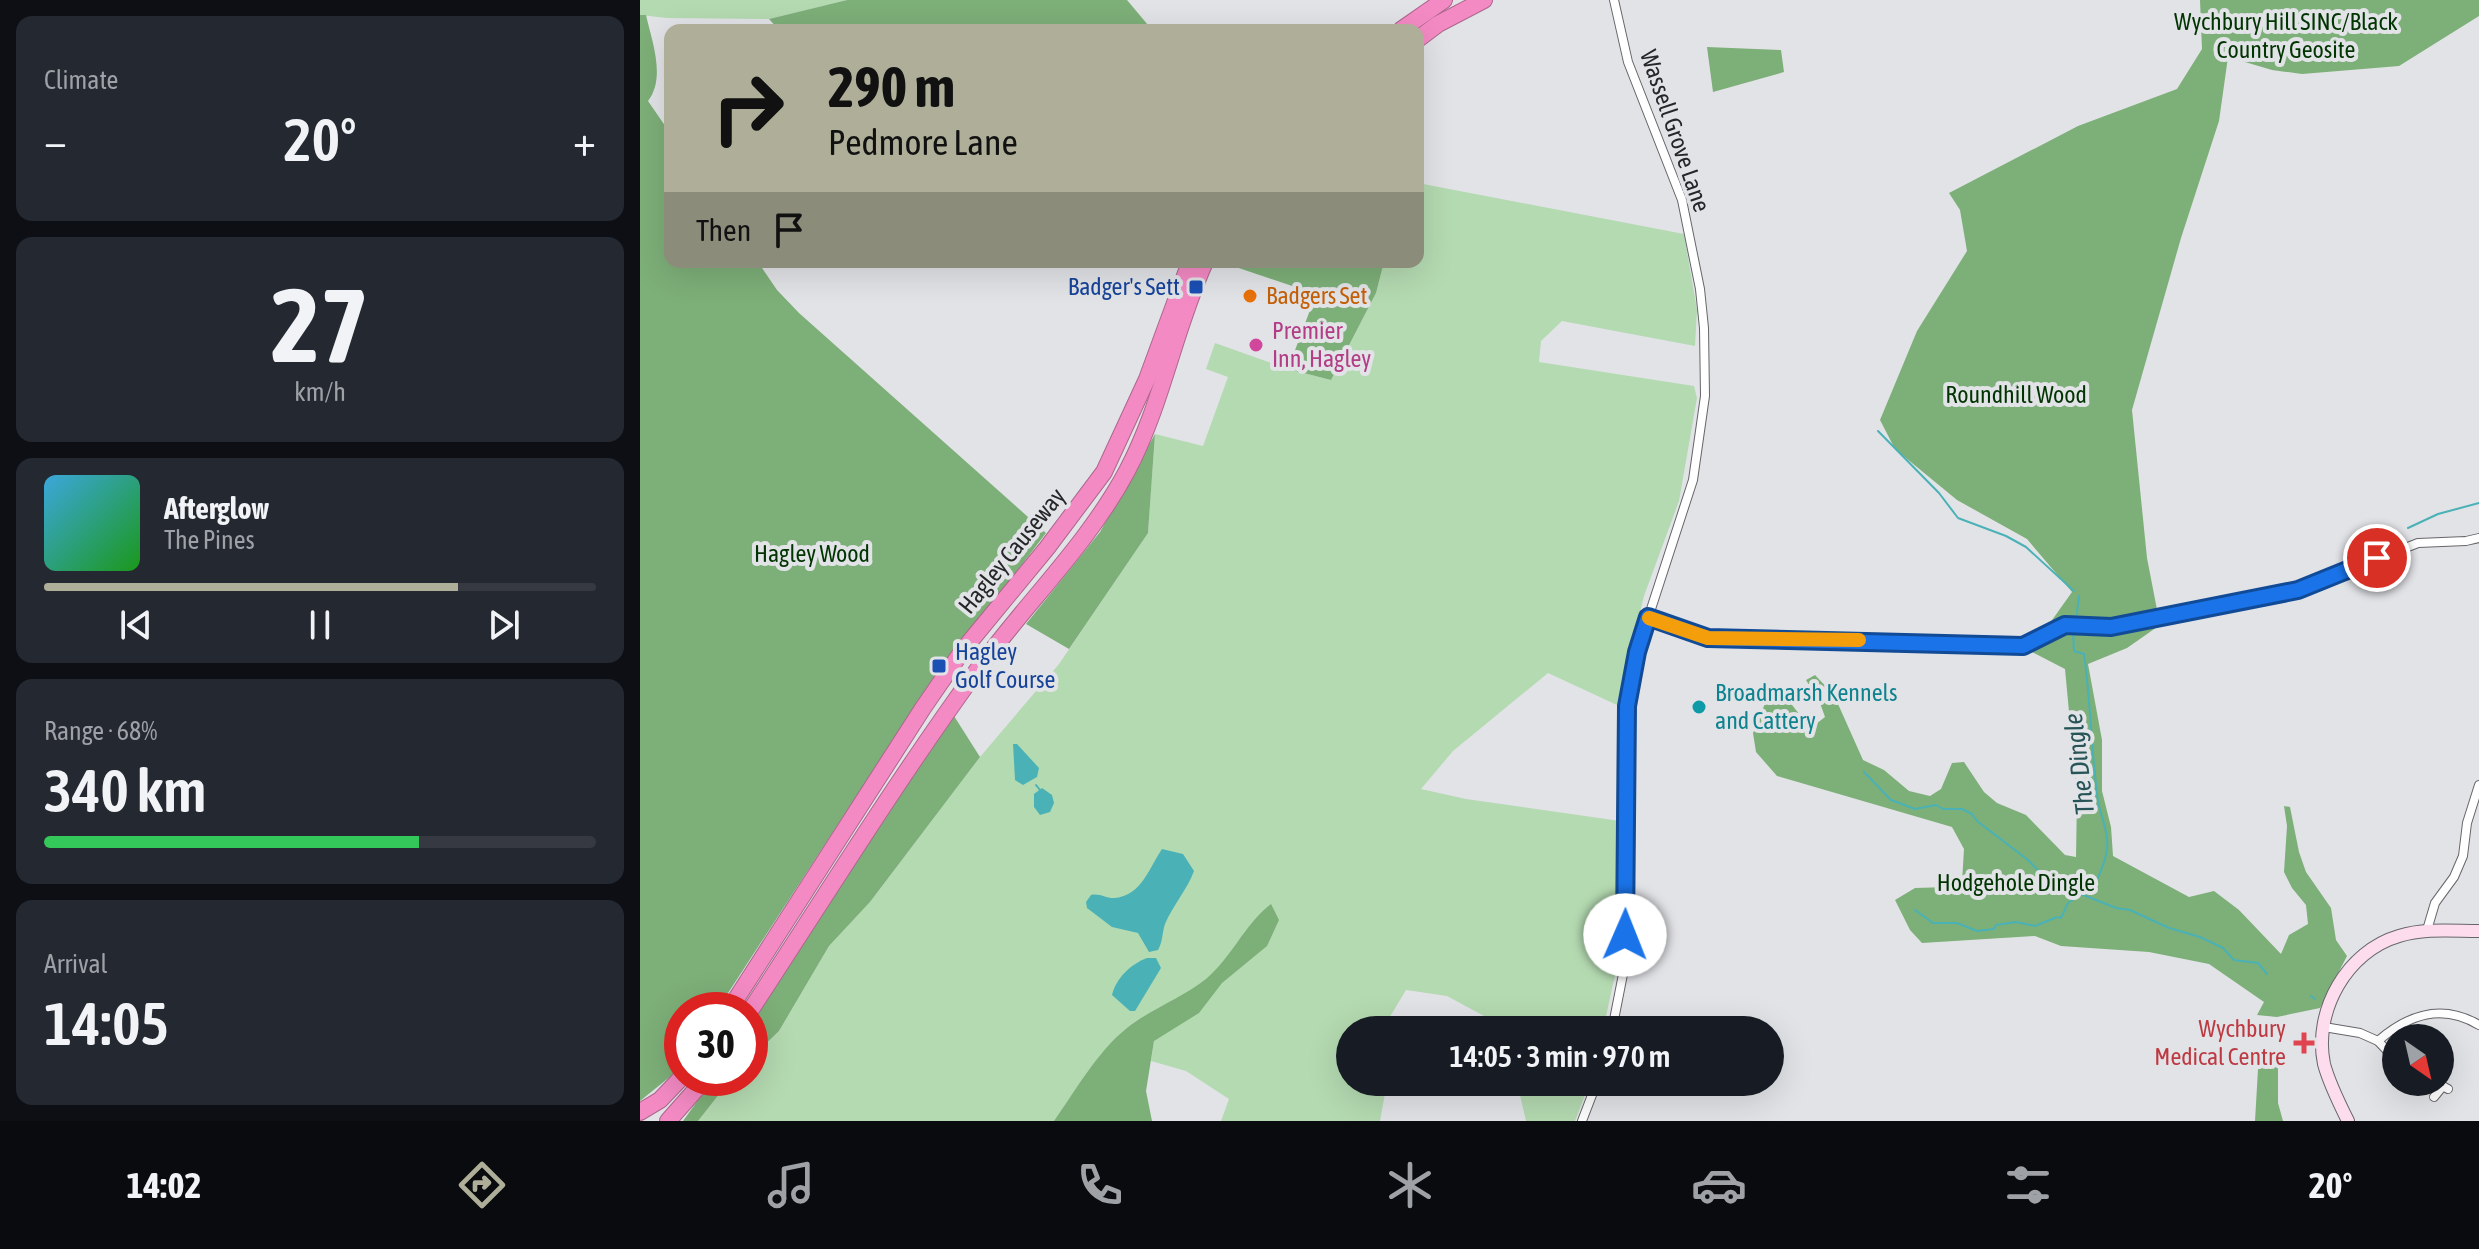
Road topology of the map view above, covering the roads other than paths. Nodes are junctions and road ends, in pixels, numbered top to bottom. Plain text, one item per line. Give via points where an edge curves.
1 (1444, 0) edge
2 (1484, 0) edge
3 (1614, 0) edge
4 (1410, 24) edge
5 (1424, 34) edge
6 (1188, 268) edge
7 (1203, 268) edge
8 (2479, 538) edge
9 (1648, 617) junction
10 (2479, 785) edge
11 (2427, 930) junction
12 (2479, 931) edge
13 (741, 992) edge
14 (762, 992) edge
15 (1615, 1016) edge
16 (2479, 1025) edge
17 (2324, 1027) junction
18 (2378, 1041) junction
19 (2382, 1045) edge
20 (664, 1096) edge
21 (690, 1096) edge
22 (1592, 1096) edge
23 (640, 1112) edge
24 (668, 1121) edge
25 (1582, 1121) edge
26 (2348, 1121) edge

1 - 4 highway
2 - 5 highway
3 - 9 street, Wassell Grove Lane via 1628,62 1682,200 1704,328 1705,396 1693,480
6 - 13 highway, Hagley Causeway via 1147,379 1104,472 963,650
7 - 14 highway, Hagley Causeway via 1145,434 1125,475 941,720
8 - 9 street via 2418,543 2298,590 2111,627 2065,625 2023,646 1708,638
9 - 15 street, Wassell Grove Lane via 1627,706 1625,964
10 - 11 street via 2463,856 2435,903
11 - 12 street
11 - 17 street via 2398,936 2351,967 2331,998
16 - 18 street via 2438,1012 2403,1023
17 - 18 street
17 - 26 street via 2324,1065
18 - 19 street
20 - 23 highway
21 - 24 highway
22 - 25 street

